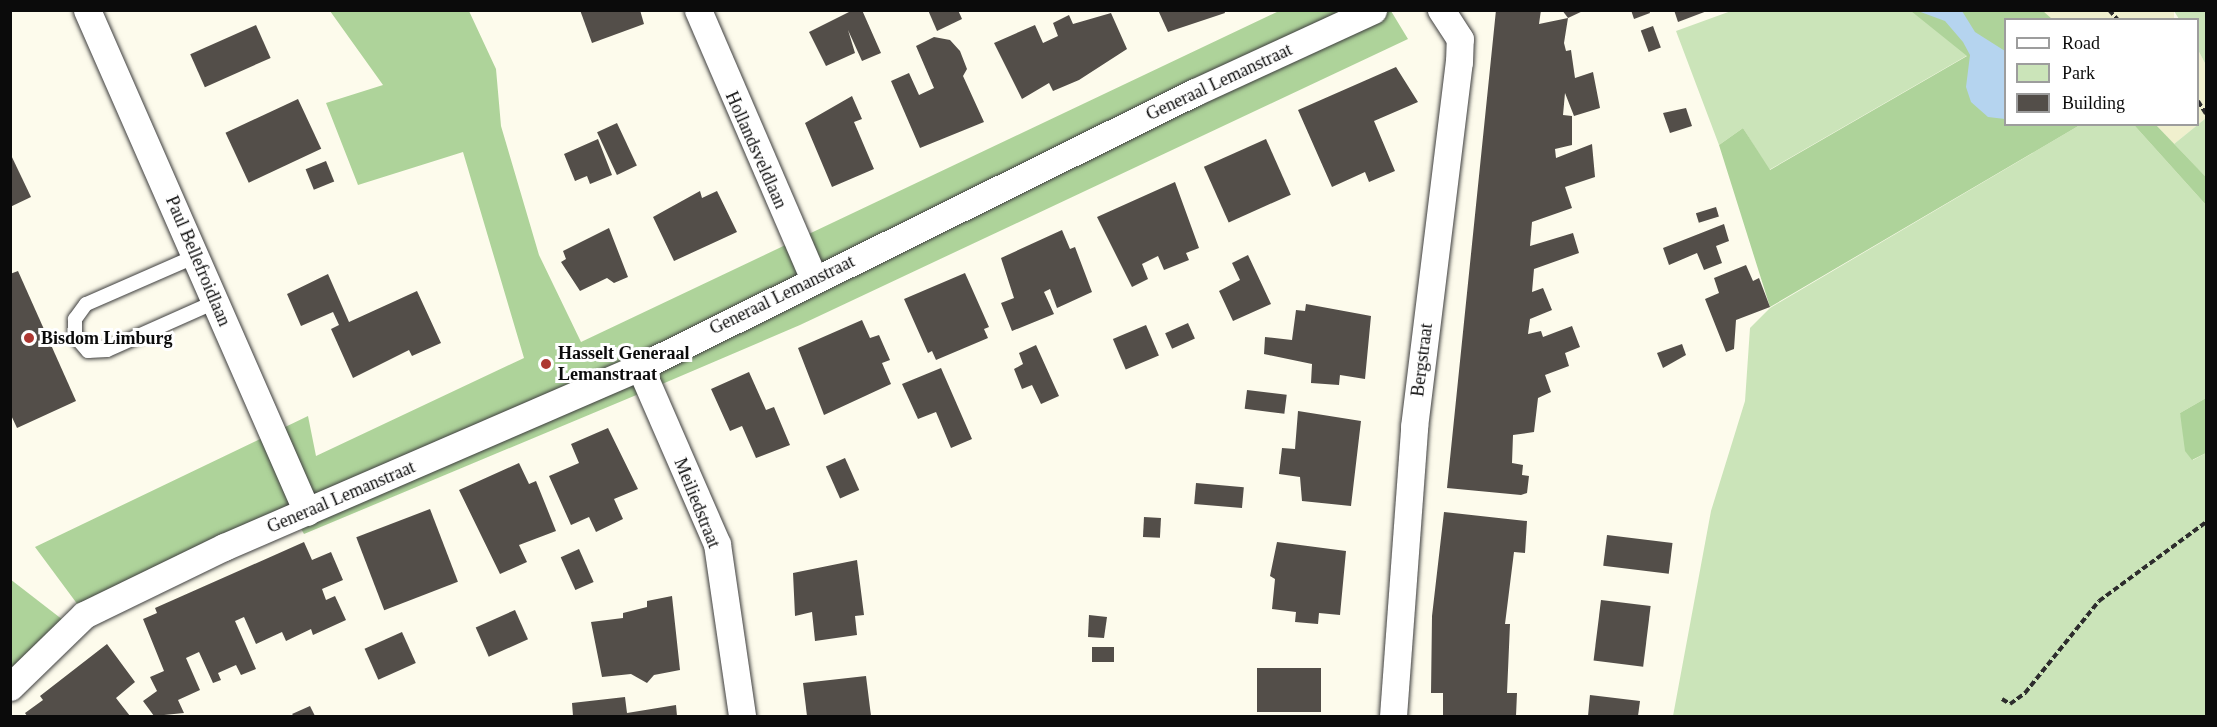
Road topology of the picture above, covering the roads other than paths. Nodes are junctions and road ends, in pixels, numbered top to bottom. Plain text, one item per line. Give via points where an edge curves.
1 (87, 10) edge
2 (1441, 10) edge
3 (701, 13) edge
4 (1362, 13) edge
5 (196, 256) junction
6 (814, 279) junction
7 (215, 302) junction
8 (640, 367) junction
9 (307, 513) junction
10 (10, 687) edge
11 (742, 717) edge
12 (1393, 717) edge

1 - 5 street, Paul Bellefroidlaan
2 - 12 street, Bergstraat via 1460,39 1459,62 1414,427
3 - 6 street, Hollandsveldlaan
4 - 6 street, Generaal Lemanstraat
5 - 7 street, Paul Bellefroidlaan
5 - 7 lane via 86,304 75,319 75,336 88,351 107,350
6 - 8 street, Generaal Lemanstraat
7 - 9 street, Paul Bellefroidlaan
8 - 9 street, Generaal Lemanstraat
8 - 11 street, Meiliedstraat via 717,544
9 - 10 street, Generaal Lemanstraat via 84,615

